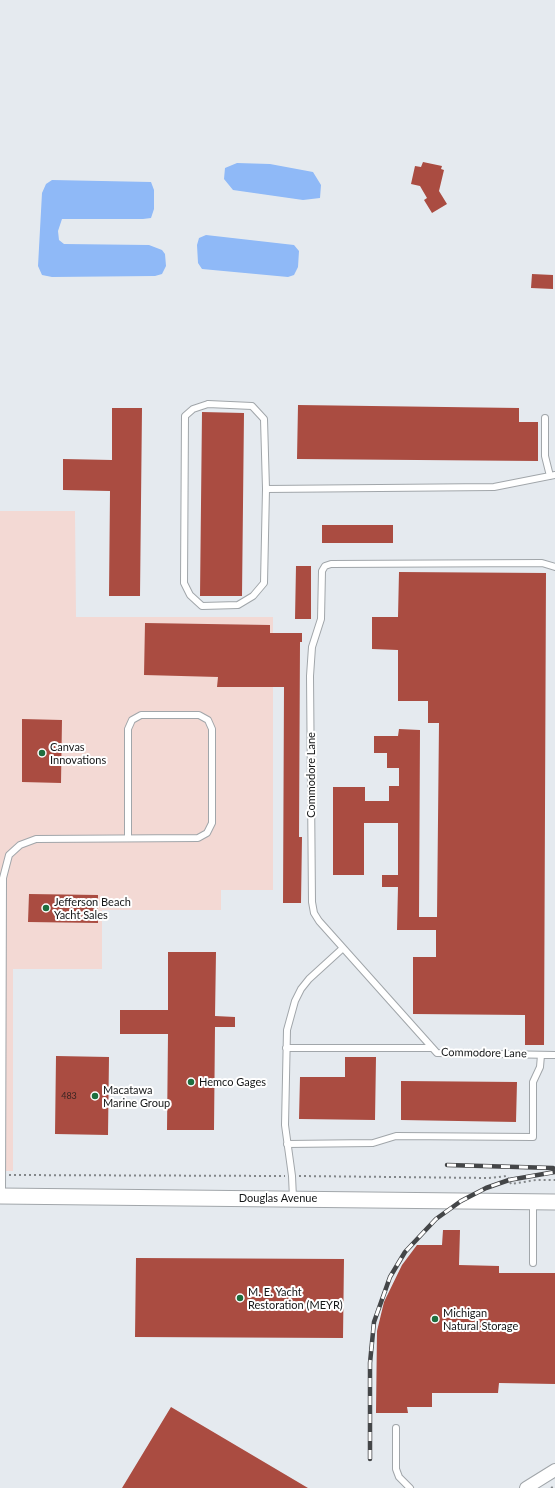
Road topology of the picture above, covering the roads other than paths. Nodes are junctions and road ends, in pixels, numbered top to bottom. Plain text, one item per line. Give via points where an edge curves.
1 (544, 418) dead end
2 (552, 476) edge
3 (266, 489) junction
4 (555, 567) edge
5 (128, 838) junction
6 (343, 948) junction
7 (286, 1048) junction
8 (431, 1048) junction
9 (541, 1055) junction
10 (555, 1055) edge
11 (287, 1144) junction
12 (1, 1196) edge
13 (293, 1198) junction
14 (533, 1202) junction
15 (555, 1202) edge
16 (533, 1263) dead end
17 (396, 1428) dead end
18 (555, 1470) edge
19 (410, 1488) edge
20 (526, 1488) edge

1 - 2 lane via 545,456
2 - 3 lane via 494,487
3 - 3 lane via 264,419 252,406 208,404 185,416 184,583 190,595 202,606 238,605 253,596 264,583
4 - 6 lane, Commodore Lane via 542,563 331,564 325,566 322,571 321,619 310,661 312,902 319,921
5 - 5 lane via 198,838 207,833 212,823 212,730 208,720 200,715 141,715 132,720 128,729
5 - 12 lane via 36,839 14,849 6,862 3,878
6 - 7 lane via 301,988 291,1015
6 - 8 lane, Commodore Lane
7 - 8 lane
7 - 11 lane
8 - 9 lane, Commodore Lane via 438,1053 447,1054
9 - 10 lane, Commodore Lane
9 - 11 lane via 540,1067 532,1082 533,1137 396,1136 372,1143
11 - 13 lane
12 - 13 street, Douglas Avenue
13 - 14 street, Douglas Avenue
14 - 15 street, Douglas Avenue
14 - 16 lane
17 - 19 lane via 396,1469 399,1477
18 - 20 street

